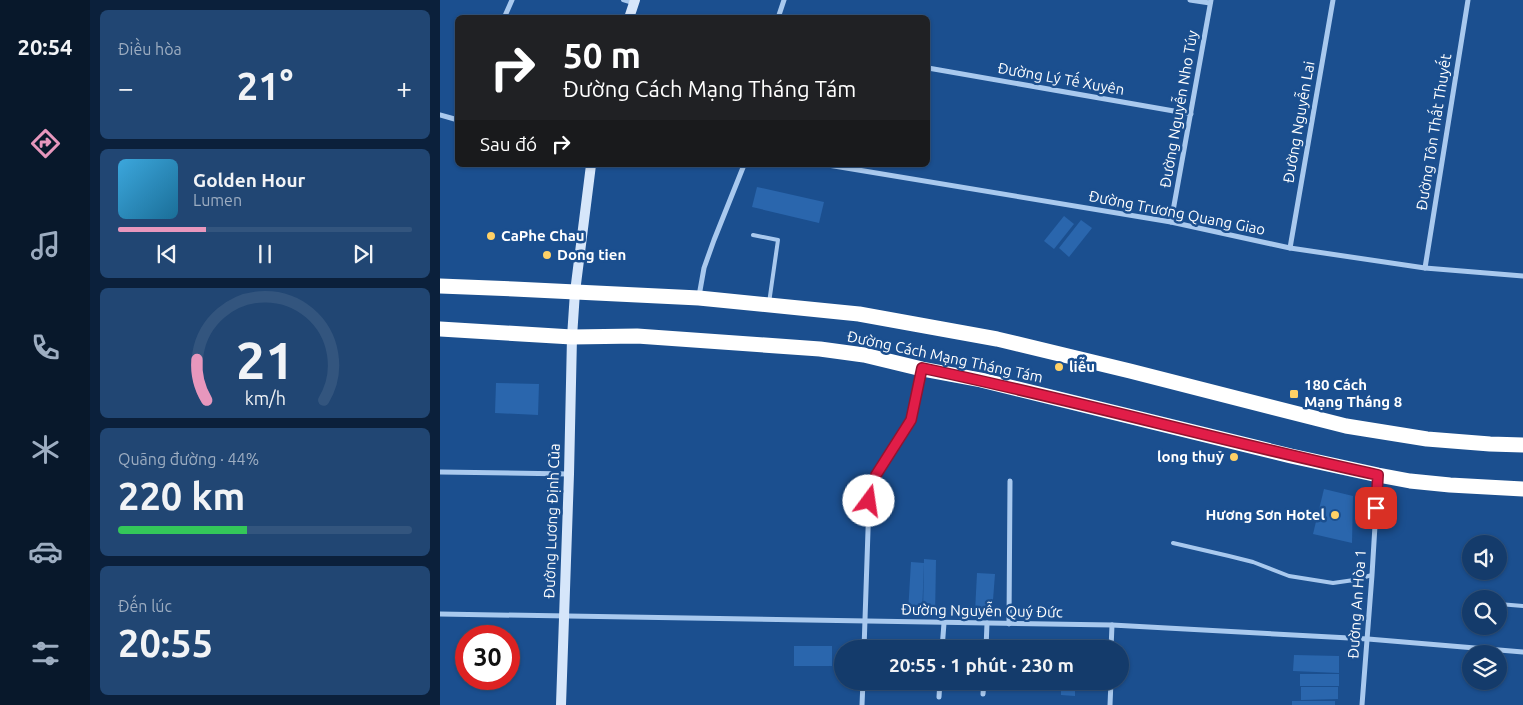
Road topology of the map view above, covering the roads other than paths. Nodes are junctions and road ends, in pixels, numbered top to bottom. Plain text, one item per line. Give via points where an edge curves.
1 (512, 0) edge
2 (784, 0) edge
3 (1190, 0) edge
4 (1333, 0) edge
5 (1468, 0) edge
6 (630, 1) edge
7 (1210, 2) edge
8 (505, 15) edge
9 (629, 15) edge
10 (779, 15) edge
11 (930, 68) edge
12 (1191, 114) junction
13 (440, 115) edge
14 (455, 119) edge
15 (591, 167) edge
16 (743, 167) edge
17 (840, 167) edge
18 (1171, 222) junction
19 (753, 235) dead end
20 (1290, 248) junction
21 (1425, 268) junction
22 (1523, 276) edge
23 (440, 286) edge
24 (576, 292) junction
25 (699, 298) junction
26 (769, 305) junction
27 (440, 329) edge
28 (572, 338) junction
29 (922, 368) junction
30 (1523, 445) edge
31 (440, 472) edge
32 (569, 474) junction
33 (1378, 475) junction
34 (1010, 481) dead end
35 (1523, 489) edge
36 (1173, 543) dead end
37 (1372, 575) junction
38 (1507, 605) edge
39 (1523, 606) edge
40 (440, 614) edge
41 (564, 615) junction
42 (865, 621) junction
43 (944, 623) junction
44 (987, 623) junction
45 (1009, 624) junction
46 (1112, 625) junction
47 (1368, 639) junction
48 (864, 640) edge
49 (943, 640) edge
50 (986, 640) edge
51 (1111, 640) edge
52 (1523, 652) edge
53 (863, 690) edge
54 (939, 690) edge
55 (983, 690) edge
56 (1111, 690) edge
57 (983, 694) dead end
58 (939, 698) dead end
59 (561, 705) edge
60 (862, 705) edge
61 (1110, 705) edge
62 (1362, 705) edge

1 - 8 street
2 - 10 street
3 - 7 street
4 - 20 street, Đường Nguyễn Lai
5 - 21 street, Đường Tôn Thất Thuyết
6 - 9 street
7 - 12 street, Đường Nguyễn Nho Túy
11 - 12 street, Đường Lý Tế Xuyên
12 - 18 street, Đường Nguyễn Nho Túy
13 - 14 street
15 - 24 street, Đường Lương Định Của
16 - 25 street via 710,249
17 - 18 street, Đường Trương Quang Giao
18 - 20 street, Đường Trương Quang Giao
19 - 26 lane via 778,240
20 - 21 street, Đường Trương Quang Giao
21 - 22 street, Đường Trương Quang Giao
23 - 24 highway, Đường Cách Mạng Tháng Tám
24 - 25 highway, Đường Cách Mạng Tháng Tám
24 - 28 street, Đường Lương Định Của
25 - 26 highway, Đường Cách Mạng Tháng Tám
26 - 30 highway, Đường Cách Mạng Tháng Tám via 858,314 997,339 1346,426 1427,439
27 - 28 highway, Đường Cách Mạng Tháng Tám
28 - 29 highway, Đường Cách Mạng Tháng Tám via 637,336 820,349
28 - 32 street, Đường Lương Định Của
29 - 33 highway, Đường Cách Mạng Tháng Tám
29 - 42 street via 911,420 876,475 869,501
31 - 32 street
32 - 41 street, Đường Lương Định Của
33 - 35 highway, Đường Cách Mạng Tháng Tám via 1450,485
33 - 37 street, Đường An Hòa 1
34 - 45 street
36 - 37 lane via 1253,562 1289,576 1333,583
37 - 47 street, Đường An Hòa 1
38 - 39 lane
40 - 41 street, Đường Nguyễn Quý Đức
41 - 42 street, Đường Nguyễn Quý Đức
41 - 59 street, Đường Lương Định Của
42 - 43 street, Đường Nguyễn Quý Đức
42 - 48 street
43 - 44 street, Đường Nguyễn Quý Đức
43 - 49 street
44 - 45 street, Đường Nguyễn Quý Đức
44 - 50 street
45 - 46 street, Đường Nguyễn Quý Đức
46 - 47 street, Đường Nguyễn Quý Đức
46 - 51 street
47 - 52 street, Đường Nguyễn Quý Đức
47 - 62 street, Đường An Hòa 1
53 - 60 street
54 - 58 street
55 - 57 street
56 - 61 street

